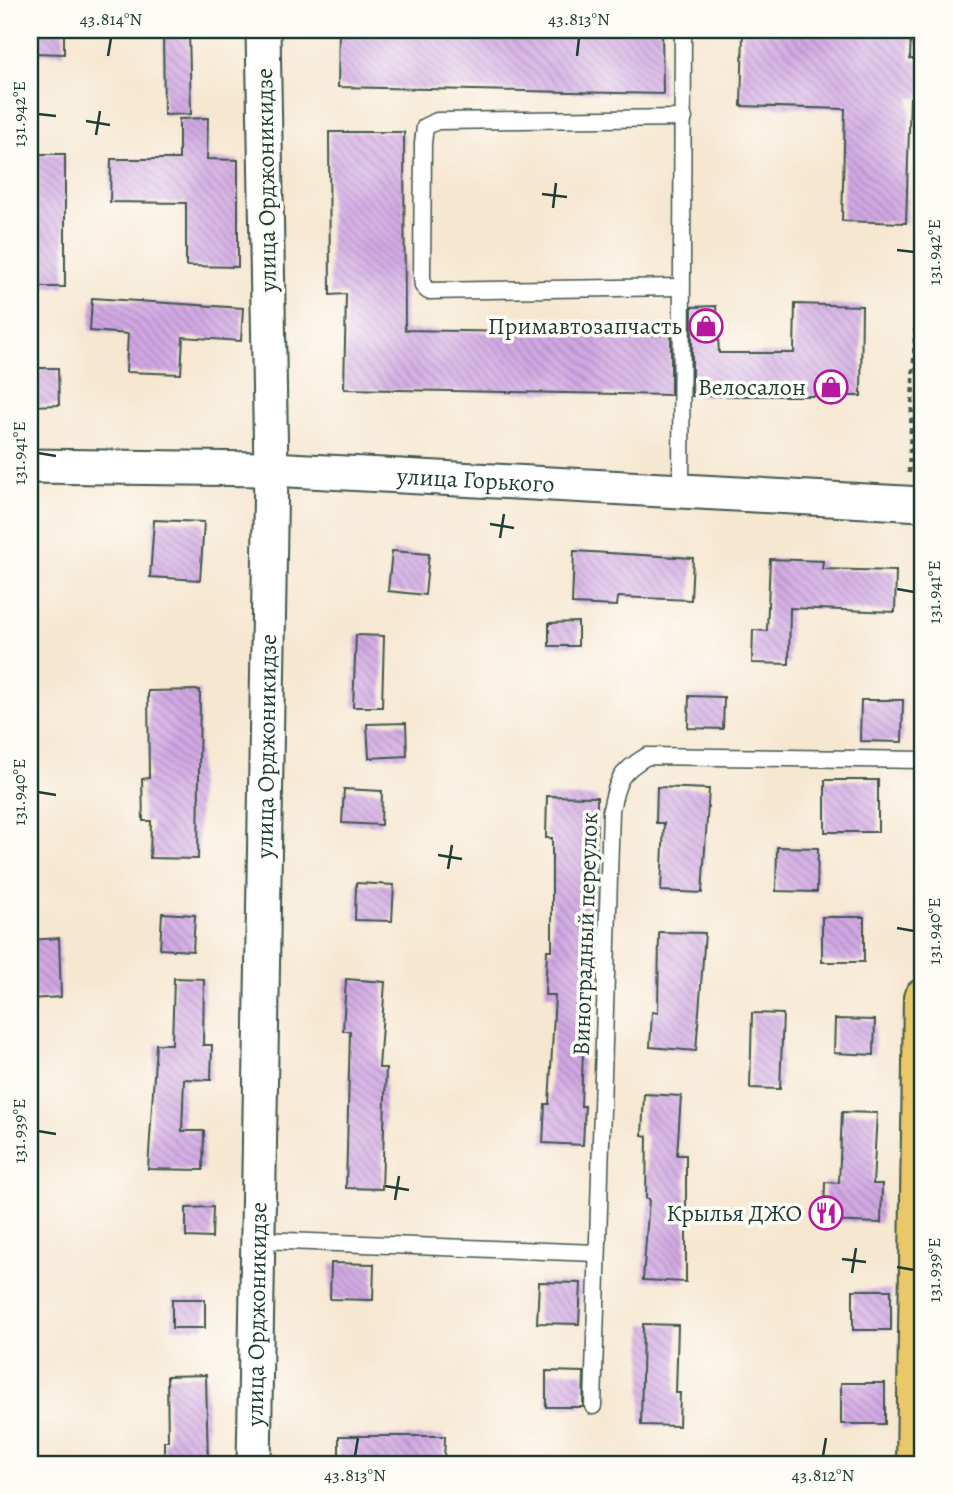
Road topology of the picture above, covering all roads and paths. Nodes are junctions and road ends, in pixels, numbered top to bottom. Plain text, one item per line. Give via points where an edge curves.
1 (263, 30) edge
2 (683, 30) edge
3 (684, 118) junction
4 (923, 159) edge
5 (681, 287) junction
6 (30, 466) edge
7 (271, 469) junction
8 (681, 493) junction
9 (916, 504) edge
10 (923, 760) edge
11 (923, 998) edge
12 (921, 1203) edge
13 (260, 1240) junction
14 (596, 1253) junction
15 (593, 1406) dead end
16 (254, 1464) edge
17 (916, 1464) edge

1 - 7 street, улица Орджоникидзе
2 - 3 lane
3 - 5 lane
3 - 5 lane via 436,121 425,127 423,143 422,276 428,291
4 - 9 path
5 - 8 lane
6 - 7 street, улица Горького
7 - 8 street, улица Горького
7 - 13 street, улица Орджоникидзе
8 - 9 street, улица Горького
10 - 14 lane, Виноградный переулок via 647,755 617,781 611,810
11 - 12 highway
12 - 17 highway
13 - 14 lane
13 - 16 street, улица Орджоникидзе
14 - 15 lane, Виноградный переулок

